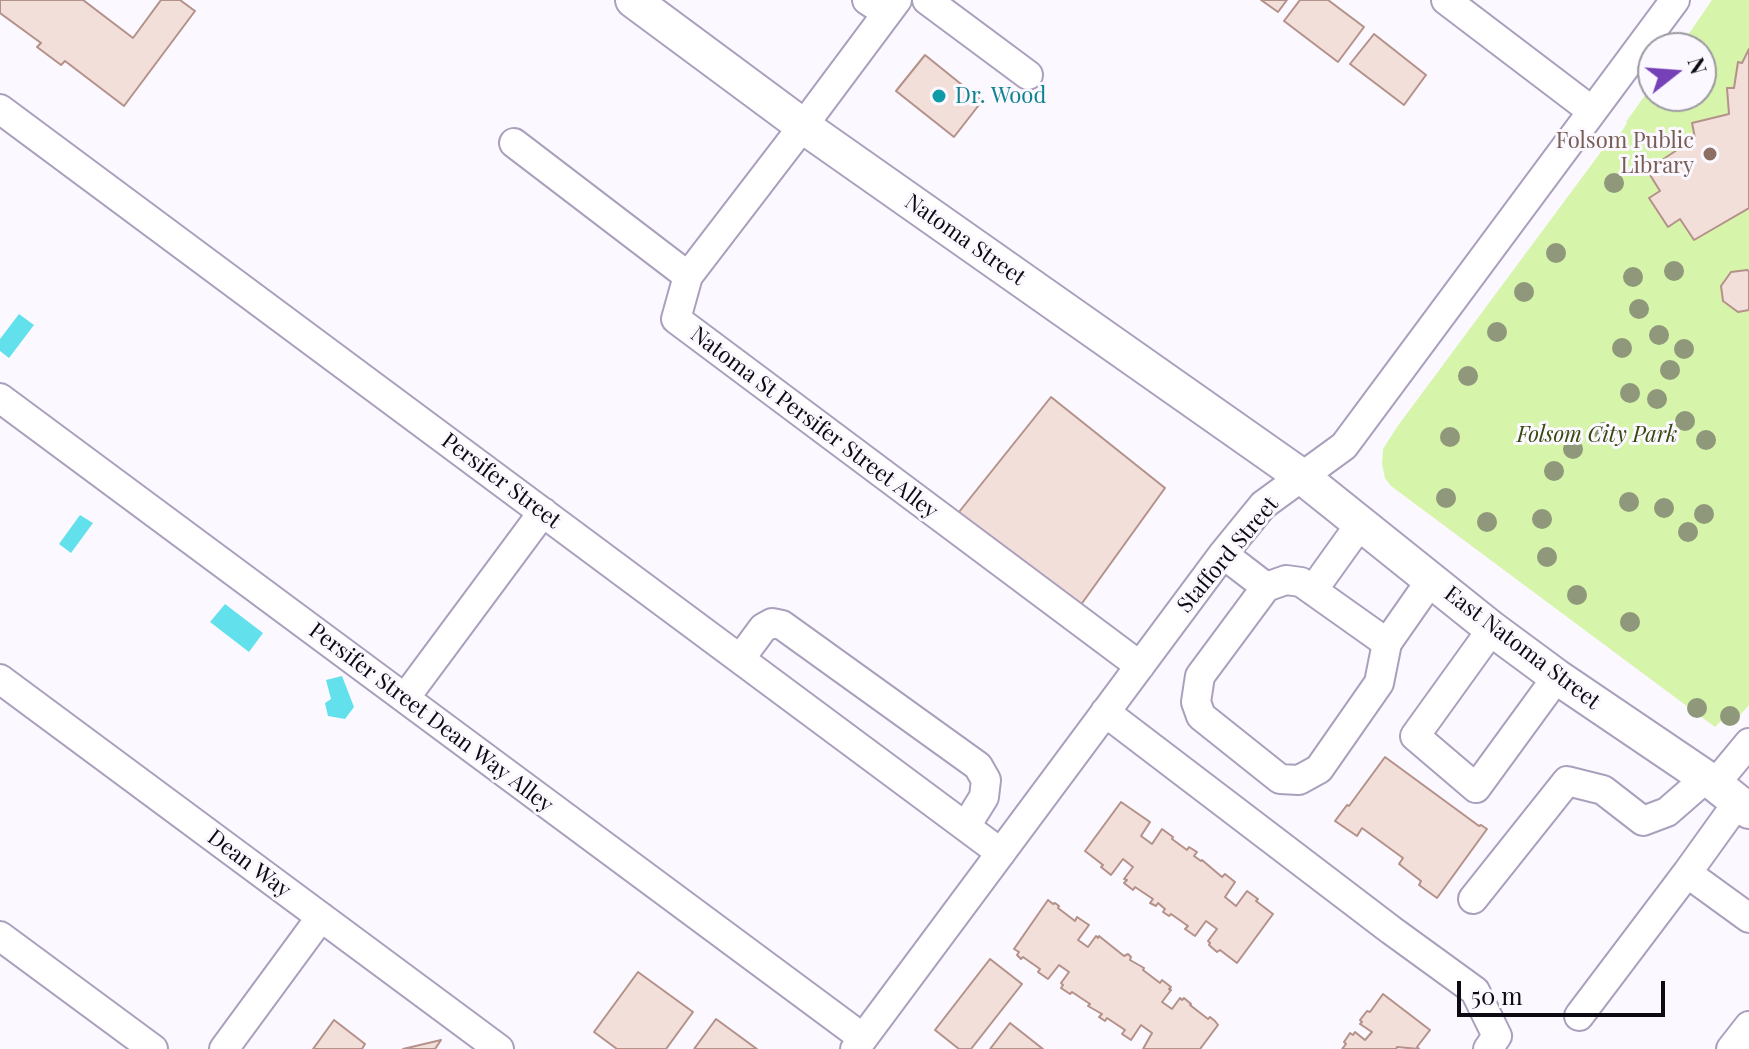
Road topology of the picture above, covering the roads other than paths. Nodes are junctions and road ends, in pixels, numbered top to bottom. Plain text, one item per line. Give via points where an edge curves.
1 (633, 0) edge
2 (927, 0) edge
3 (1446, 0) edge
4 (1675, 0) edge
5 (884, 4) edge
6 (1028, 75) dead end
7 (0, 109) edge
8 (1592, 111) junction
9 (803, 126) junction
10 (514, 143) dead end
11 (688, 276) junction
12 (0, 398) edge
13 (1301, 476) junction
14 (543, 512) junction
15 (1361, 523) junction
16 (1223, 554) junction
17 (1431, 580) junction
18 (1266, 587) junction
19 (1313, 590) junction
20 (1492, 629) junction
21 (1387, 643) junction
22 (740, 659) junction
23 (1140, 666) junction
24 (1557, 677) junction
25 (0, 679) edge
26 (405, 698) junction
27 (1105, 712) junction
28 (1749, 743) edge
29 (1727, 794) edge
30 (966, 826) junction
31 (1001, 853) junction
32 (1687, 873) junction
33 (1473, 899) dead end
34 (321, 917) junction
35 (1749, 918) edge
36 (0, 936) edge
37 (1579, 1016) dead end
38 (1749, 1026) edge
39 (861, 1045) edge
40 (496, 1048) edge
41 (153, 1049) edge
42 (224, 1049) edge
43 (1488, 1049) edge
44 (1731, 1049) edge

1 - 9 main road, Natoma Street
2 - 6 street
3 - 8 street
4 - 8 street, Stafford Street
5 - 9 street, Natoma St Persifer Street Alley
7 - 14 street, Persifer Street
8 - 13 street, Stafford Street via 1344,446
9 - 11 street, Natoma St Persifer Street Alley
9 - 13 main road, Natoma Street
10 - 11 street
11 - 23 street, Natoma St Persifer Street Alley via 676,319
12 - 26 street, Persifer Street Dean Way Alley
13 - 15 main road, East Natoma Street
13 - 16 street, Stafford Street via 1263,505
14 - 22 street, Persifer Street
14 - 26 street
15 - 17 main road, East Natoma Street
15 - 19 street
16 - 18 street
16 - 23 street, Stafford Street
17 - 20 main road, East Natoma Street
17 - 21 street
18 - 19 street via 1286,580
18 - 21 street via 1200,676 1196,702 1201,716 1280,779 1299,780 1319,769 1379,683
19 - 21 street
20 - 24 main road, East Natoma Street
20 - 24 street via 1415,736 1476,788
22 - 30 street, Persifer Street
22 - 30 street via 763,628 782,625 978,766 986,780 984,797
23 - 27 street, Stafford Street
24 - 29 main road, East Natoma Street
25 - 34 street, Dean Way
26 - 39 street, Persifer Street Dean Way Alley
27 - 31 street, Stafford Street
27 - 43 street via 1475,991 1497,1036
28 - 29 street
29 - 32 street
29 - 33 street via 1643,821 1603,790 1567,781
30 - 31 street, Persifer Street
31 - 39 street, Stafford Street
32 - 35 street
32 - 37 street
34 - 40 street, Dean Way
34 - 42 street
36 - 41 street
38 - 44 street

